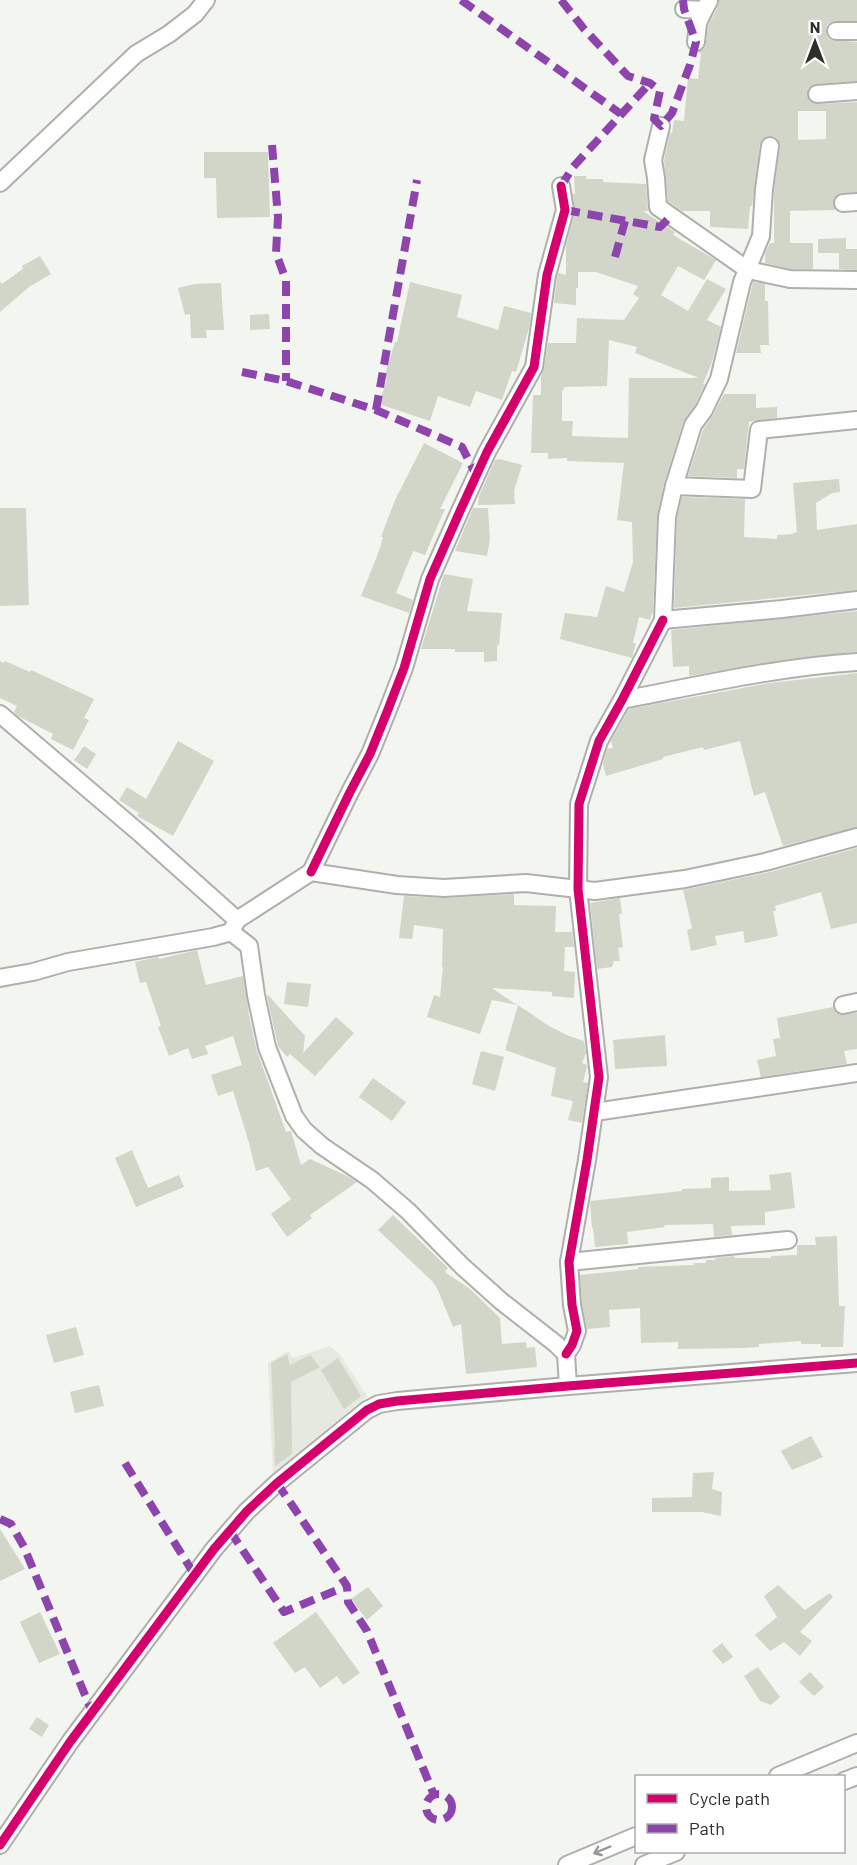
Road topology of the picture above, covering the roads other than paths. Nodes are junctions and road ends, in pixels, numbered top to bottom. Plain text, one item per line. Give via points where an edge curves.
1 (206, 0) edge
2 (707, 5) edge
3 (684, 9) dead end
4 (837, 31) dead end
5 (857, 31) edge
6 (696, 42) dead end
7 (857, 91) edge
8 (817, 94) dead end
9 (662, 126) dead end
10 (770, 146) dead end
11 (0, 183) edge
12 (561, 186) dead end
13 (748, 270) junction
14 (857, 280) edge
15 (857, 420) edge
16 (674, 486) junction
17 (857, 600) edge
18 (663, 620) junction
19 (857, 662) edge
20 (622, 700) junction
21 (0, 714) edge
22 (857, 837) edge
23 (310, 872) junction
24 (578, 889) junction
25 (234, 926) junction
26 (0, 978) edge
27 (857, 1073) edge
28 (595, 1112) junction
29 (788, 1240) dead end
30 (569, 1262) junction
31 (566, 1354) junction
32 (857, 1363) edge
33 (568, 1386) junction
34 (857, 1743) edge
35 (780, 1775) edge
36 (635, 1836) edge
37 (0, 1845) edge
38 (671, 1853) edge
39 (567, 1865) edge
40 (644, 1865) edge

1 - 11 street via 187,21 136,54
2 - 3 street
2 - 6 street via 698,23
4 - 5 street
7 - 8 street
9 - 13 street via 653,160 658,207
10 - 13 street via 761,236
12 - 23 street via 565,210 547,275 534,367 455,520 430,579 404,668 370,754
13 - 14 street via 790,279
13 - 16 street via 719,379 693,425
15 - 16 street via 759,430 753,489
16 - 18 street via 667,517
17 - 18 street
18 - 20 street
19 - 20 street via 762,673
20 - 24 street via 599,741 579,804
21 - 25 street via 143,836
22 - 24 street via 685,879 595,891
23 - 24 street via 444,888 526,883
23 - 25 street
24 - 28 street via 599,1077
25 - 26 street via 202,939 99,955
25 - 31 street via 249,946 267,1047 294,1116 304,1130 372,1180 501,1301
27 - 28 street
28 - 30 street
29 - 30 street
30 - 31 street via 577,1331
31 - 33 street
32 - 33 street
33 - 37 street via 379,1404 312,1454 247,1510 214,1549 70,1742
34 - 35 street
36 -> 39 street
38 - 40 street

